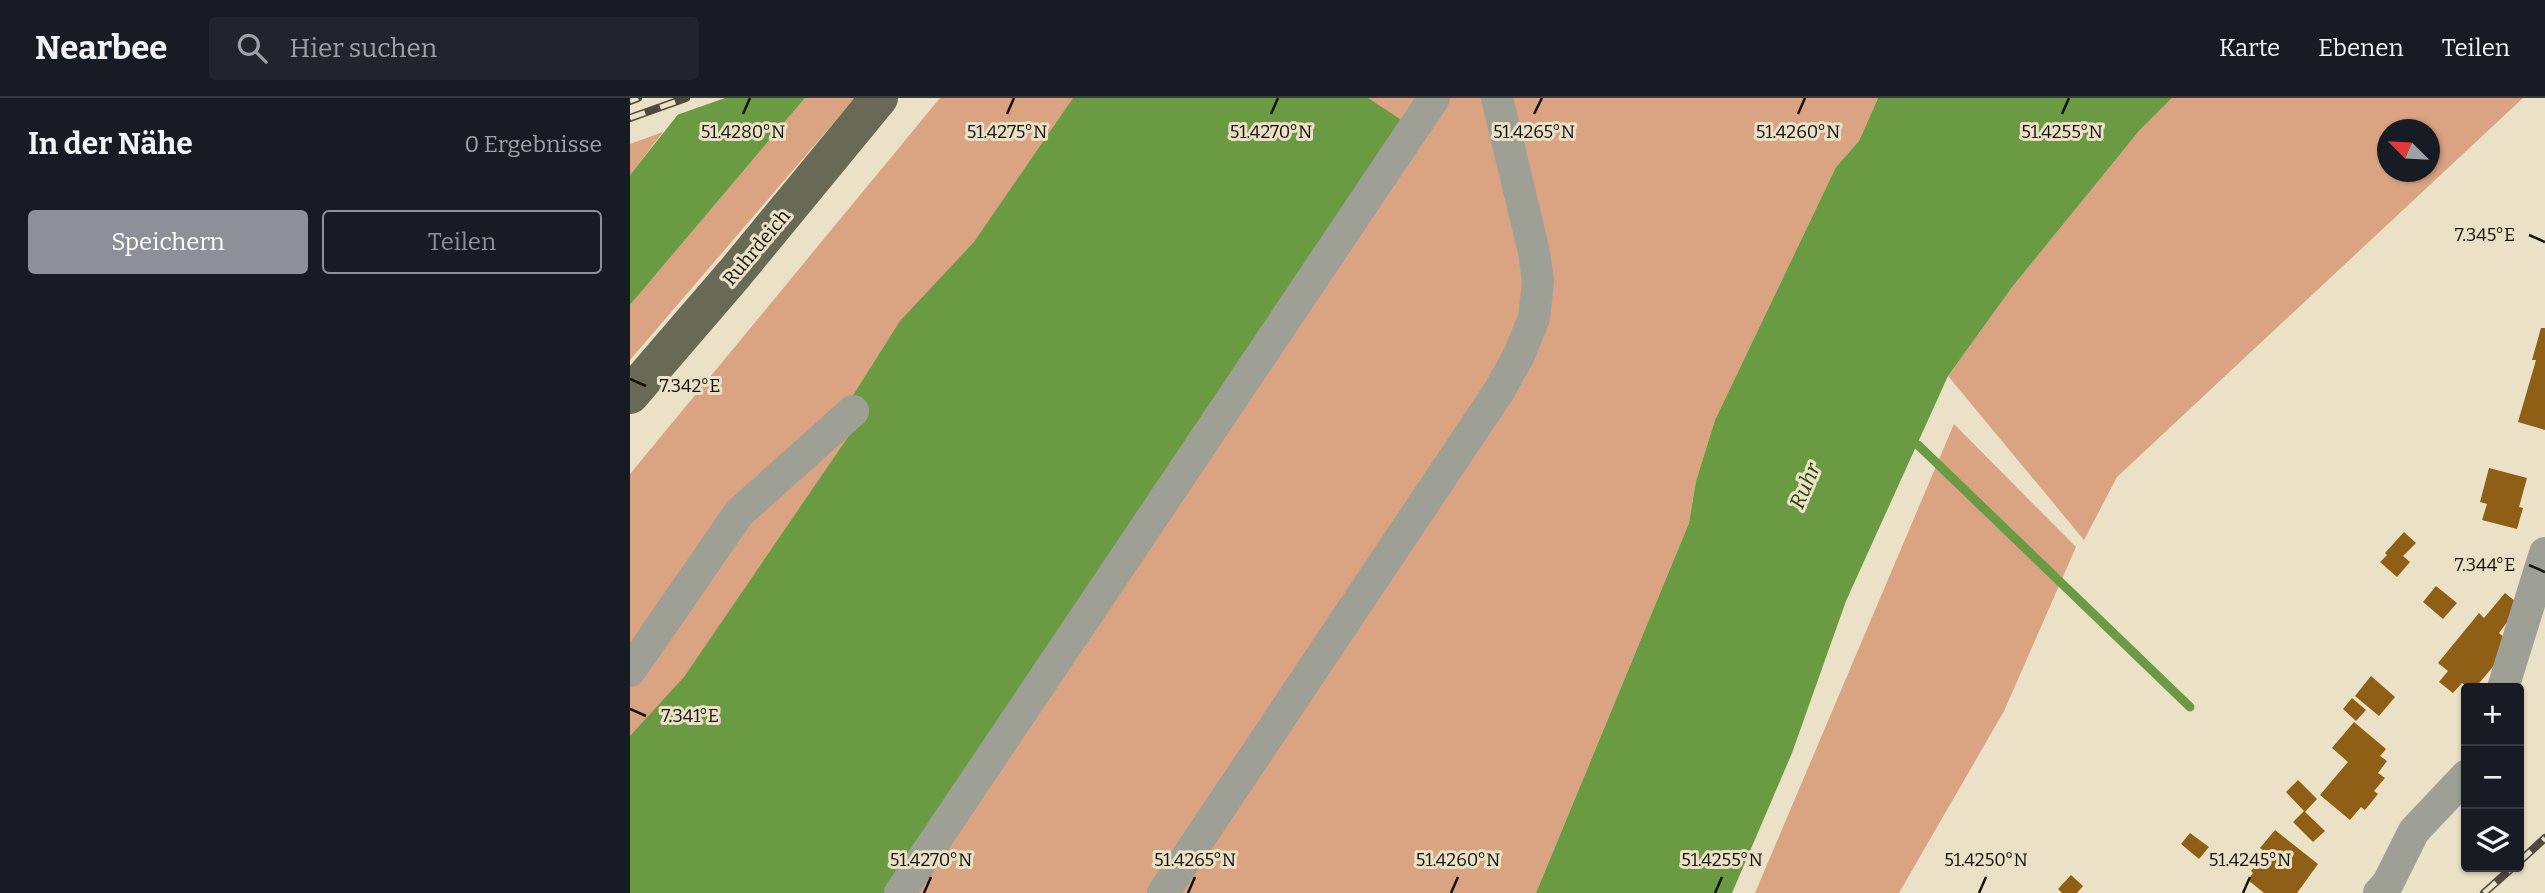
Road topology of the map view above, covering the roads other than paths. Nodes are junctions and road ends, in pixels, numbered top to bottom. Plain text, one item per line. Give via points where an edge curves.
1 (879, 98) edge
2 (1434, 98) edge
3 (1497, 98) edge
4 (630, 395) edge
5 (853, 411) dead end
6 (2545, 553) edge
7 (630, 671) edge
8 (2505, 683) edge
9 (2461, 781) edge
10 (2389, 890) edge
11 (900, 893) edge
12 (1163, 893) edge

1 - 4 main road, Ruhrdeich
2 - 11 street
3 - 12 street via 1538,282 1534,318 1519,355
5 - 7 street via 739,513
6 - 8 street
9 - 10 street via 2414,831

